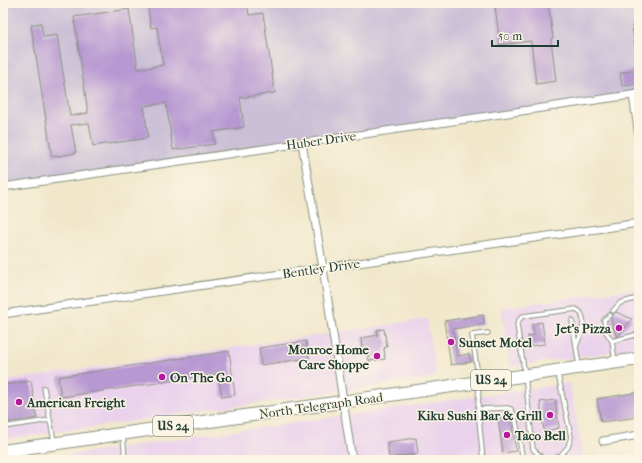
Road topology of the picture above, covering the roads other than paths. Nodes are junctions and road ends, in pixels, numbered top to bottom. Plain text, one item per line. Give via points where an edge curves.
1 (636, 95) edge
2 (639, 136) edge
3 (302, 143) junction
4 (3, 187) edge
5 (639, 223) edge
6 (323, 268) junction
7 (639, 299) edge
8 (639, 306) edge
9 (613, 311) dead end
10 (3, 314) edge
11 (610, 314) dead end
12 (572, 320) dead end
13 (488, 333) dead end
14 (639, 335) edge
15 (612, 340) junction
16 (576, 347) junction
17 (639, 359) edge
18 (615, 362) junction
19 (579, 368) junction
20 (558, 371) junction
21 (526, 375) junction
22 (478, 382) junction
23 (44, 388) dead end
24 (343, 402) junction
25 (478, 409) junction
26 (50, 420) junction
27 (3, 427) edge
28 (123, 434) junction
29 (639, 435) edge
30 (603, 441) dead end
31 (55, 444) junction
32 (6, 454) edge
33 (126, 460) edge
34 (180, 460) edge
35 (184, 460) edge
36 (352, 460) edge
37 (483, 460) edge
38 (523, 460) edge

1 - 2 street
1 - 3 street, Huber Drive
3 - 4 street, Huber Drive
3 - 6 street
5 - 6 street, Bentley Drive
6 - 10 street, Bentley Drive
6 - 24 street
7 - 8 lane
7 - 9 lane via 620,303
11 - 15 lane via 604,320 606,332
12 - 16 lane
13 - 22 lane via 472,335
14 - 15 lane
15 - 18 lane
16 - 19 lane
16 - 21 lane via 584,318 580,311 576,309 523,316 517,325
17 - 18 main road, North Telegraph Road / US 24
18 - 19 main road, North Telegraph Road / US 24
19 - 20 main road, North Telegraph Road / US 24
20 - 21 main road, North Telegraph Road / US 24
20 - 21 lane via 571,437 568,447 552,460 543,459 533,449
21 - 22 main road, North Telegraph Road / US 24
22 - 24 main road, North Telegraph Road / US 24
22 - 25 lane
23 - 26 lane
24 - 28 main road, North Telegraph Road / US 24
24 - 36 street
25 - 37 lane
25 - 38 lane via 511,409 515,416
26 - 27 lane
26 - 31 lane
28 - 31 main road, North Telegraph Road / US 24
28 - 33 lane
29 - 30 street
31 - 32 main road, North Telegraph Road / US 24
34 - 35 lane

